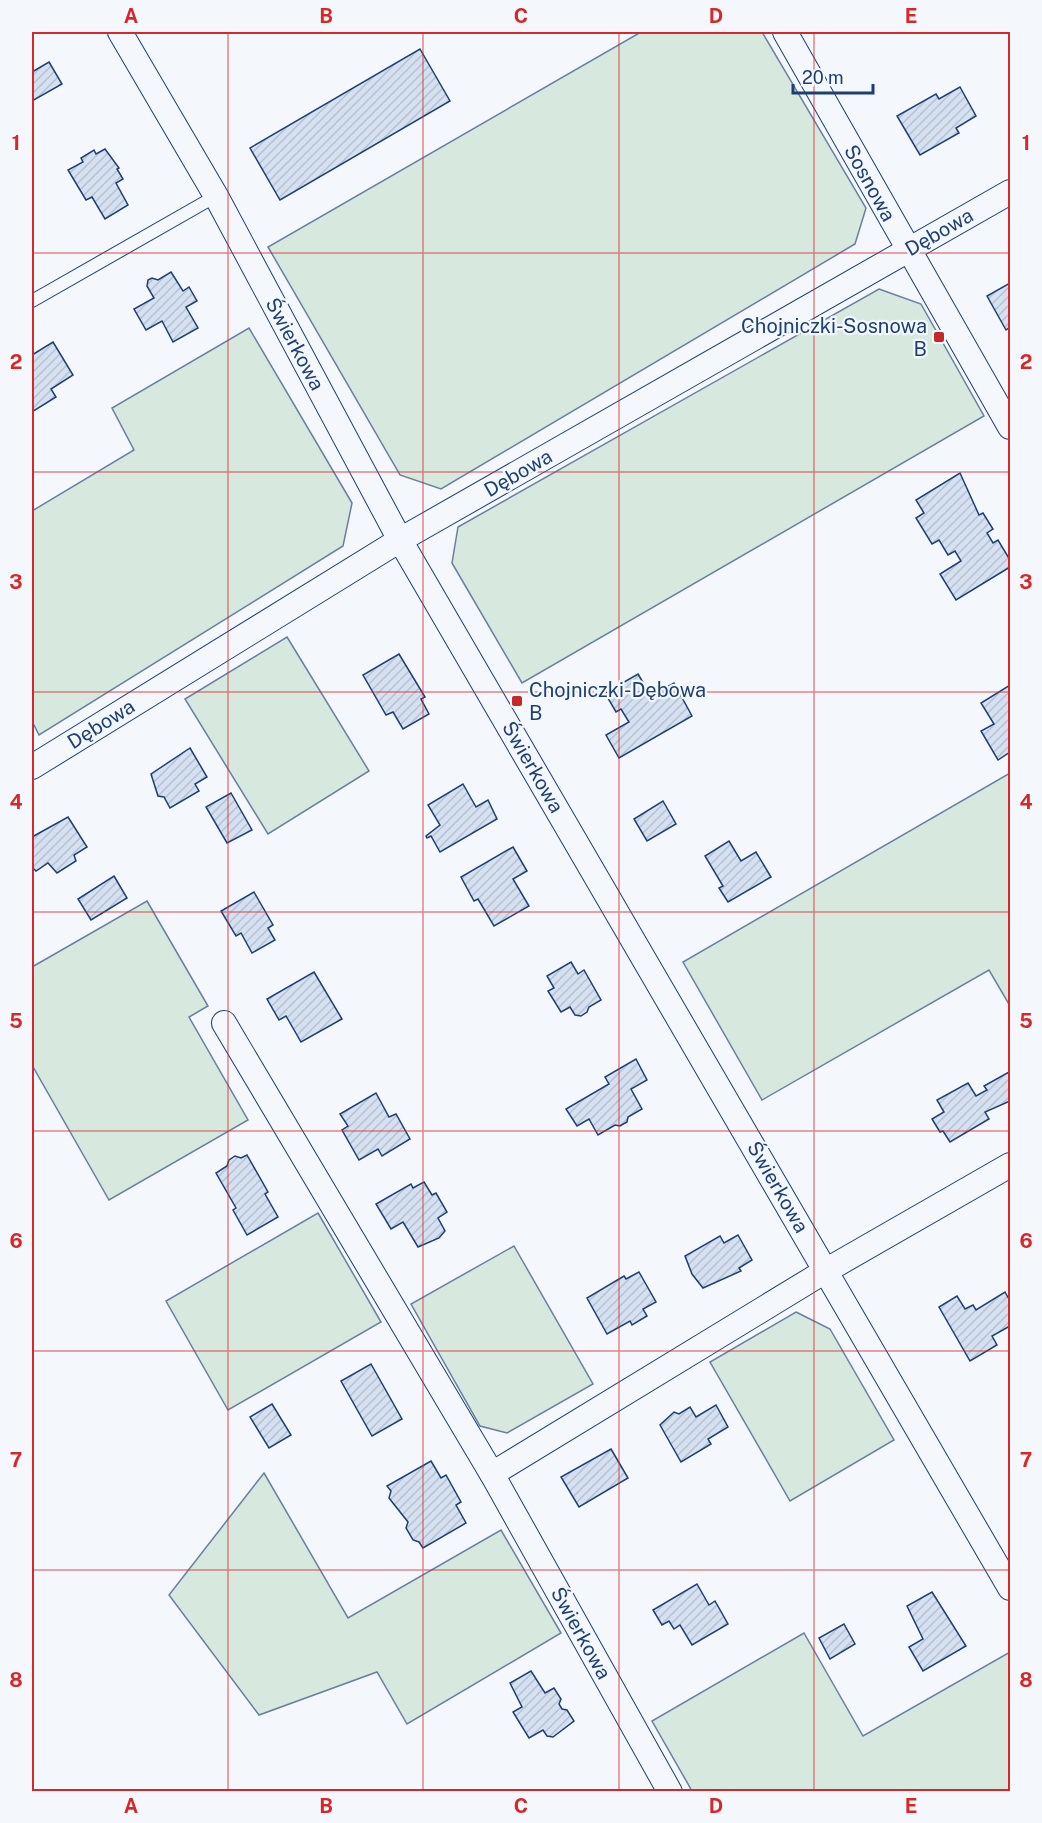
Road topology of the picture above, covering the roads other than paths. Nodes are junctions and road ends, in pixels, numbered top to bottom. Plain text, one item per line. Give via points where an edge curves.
1 (120, 32) edge
2 (786, 32) edge
3 (1011, 192) edge
4 (216, 196) junction
5 (908, 250) junction
6 (32, 301) edge
7 (1011, 427) edge
8 (400, 540) junction
9 (32, 767) edge
10 (224, 1023) dead end
11 (1011, 1165) edge
12 (827, 1270) junction
13 (492, 1474) junction
14 (1011, 1588) edge
15 (670, 1791) edge

1 - 4 street, Świerkowa
2 - 5 street, Sosnowa
3 - 5 street, Dębowa
4 - 6 lane
4 - 8 street, Świerkowa
5 - 7 street, Sosnowa
5 - 8 street, Dębowa
8 - 9 street, Dębowa
8 - 12 street, Świerkowa
10 - 13 street, Świerkowa
11 - 12 street
12 - 13 street
12 - 14 street, Świerkowa
13 - 15 street, Świerkowa

